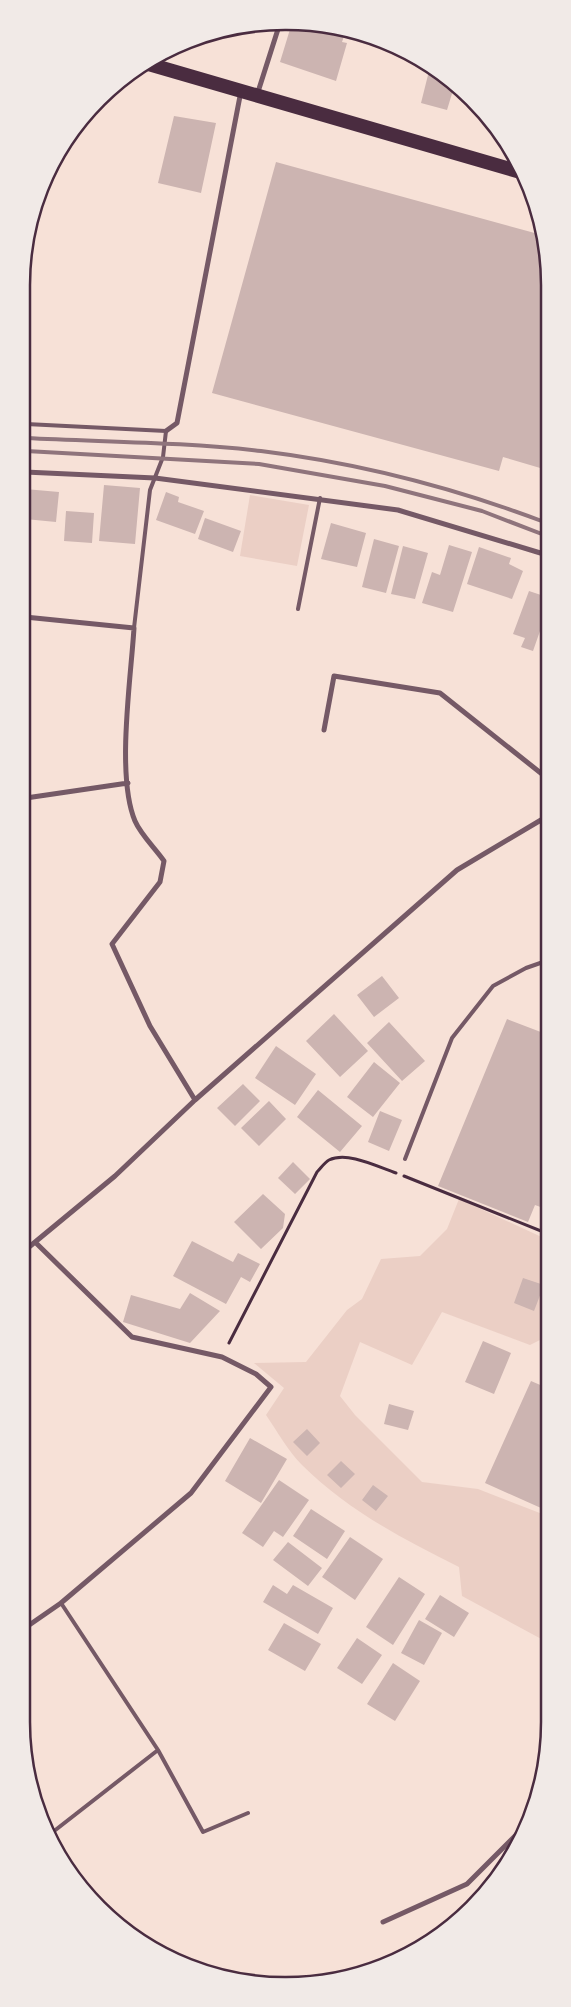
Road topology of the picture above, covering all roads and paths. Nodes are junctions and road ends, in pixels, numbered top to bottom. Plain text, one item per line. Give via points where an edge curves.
1 (278, 30) edge
2 (155, 66) edge
3 (241, 91) junction
4 (257, 96) junction
5 (514, 170) edge
6 (30, 424) edge
7 (166, 431) junction
8 (30, 472) edge
9 (155, 478) junction
10 (320, 498) junction
11 (541, 553) edge
12 (298, 609) dead end
13 (30, 618) edge
14 (134, 628) junction
15 (324, 730) dead end
16 (541, 774) edge
17 (128, 783) junction
18 (30, 797) edge
19 (541, 820) edge
20 (541, 963) edge
21 (195, 1100) junction
22 (405, 1159) dead end
23 (541, 1231) edge
24 (35, 1242) junction
25 (30, 1246) edge
26 (222, 1357) junction
27 (62, 1603) junction
28 (30, 1625) edge
29 (158, 1750) junction
30 (248, 1813) dead end
31 (54, 1831) edge
32 (514, 1837) edge
33 (383, 1922) dead end

1 - 4 street
2 - 3 highway
3 - 4 highway
3 - 7 street via 177,423
4 - 5 highway
6 - 7 lane
7 - 9 lane via 163,457
8 - 9 street
9 - 10 street
9 - 14 lane via 150,490
10 - 11 street via 398,510
10 - 12 lane
13 - 14 street
14 - 17 street via 126,756
15 - 16 street via 334,676 440,693
17 - 18 street
17 - 21 street via 136,823 164,861 160,882 112,944 150,1026
19 - 21 street via 457,870
20 - 22 lane via 493,986 452,1038
21 - 24 street via 114,1176
23 - 26 path via 401,1175 351,1159 328,1160 317,1172
24 - 25 street
24 - 26 street via 132,1337
26 - 27 street via 256,1374 271,1387 191,1493
27 - 28 street
27 - 29 lane
29 - 30 lane via 204,1832
29 - 31 lane
32 - 33 street via 467,1884

